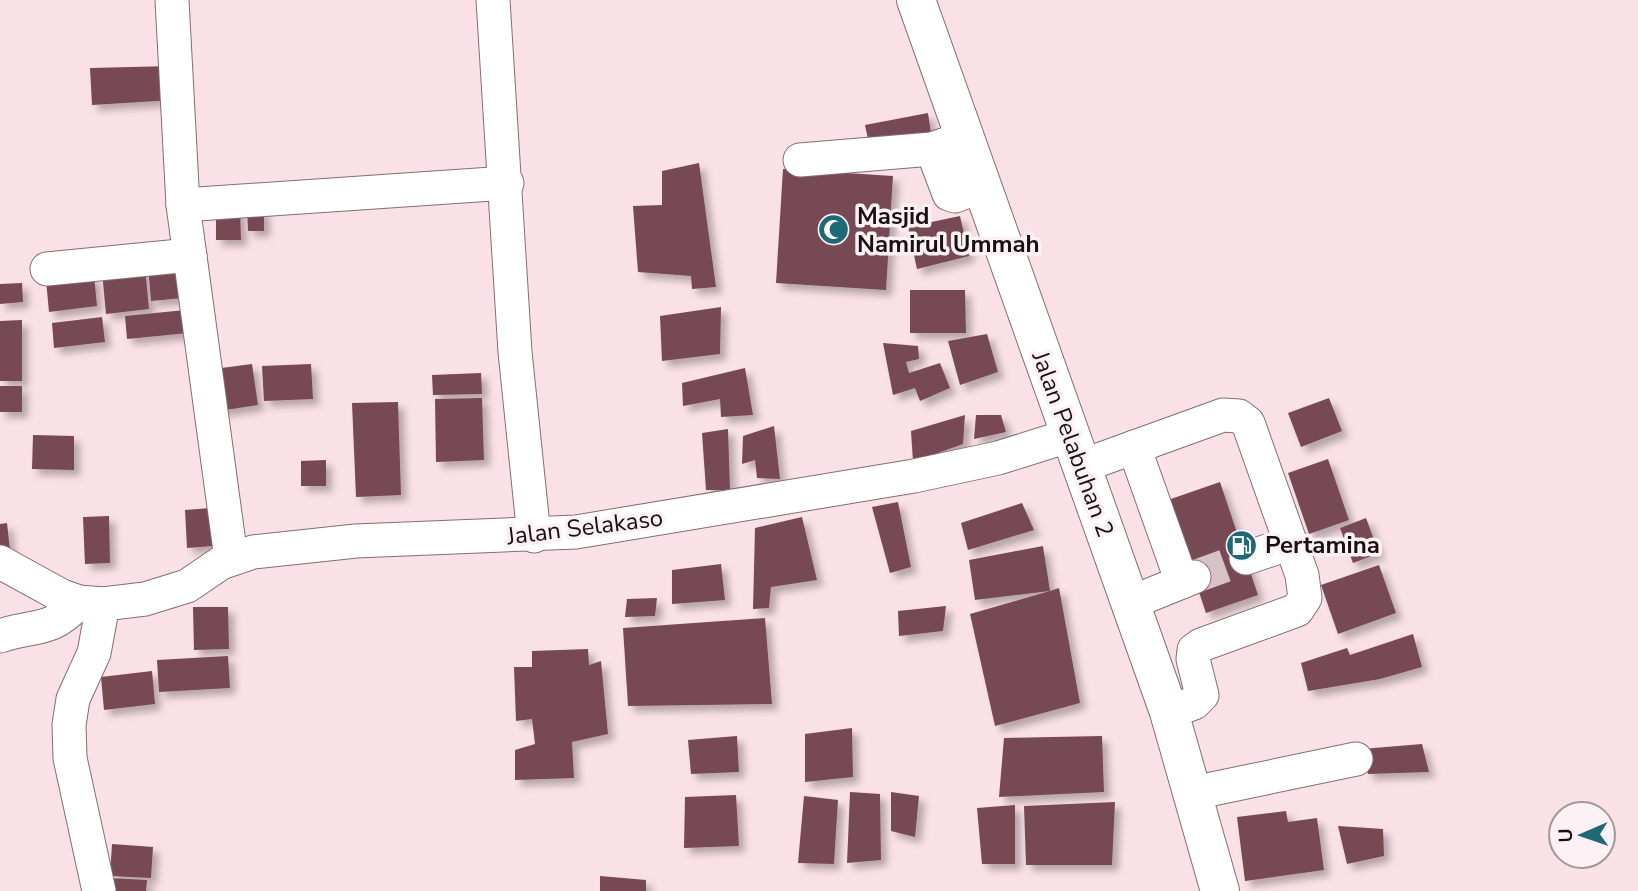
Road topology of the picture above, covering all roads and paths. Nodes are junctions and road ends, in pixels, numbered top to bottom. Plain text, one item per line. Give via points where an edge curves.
1 (172, 0) edge
2 (493, 0) edge
3 (916, 0) edge
4 (947, 144) junction
5 (800, 160) dead end
6 (507, 183) junction
7 (183, 205) junction
8 (190, 255) junction
9 (47, 269) dead end
10 (1134, 447) junction
11 (1076, 450) junction
12 (534, 536) junction
13 (1291, 543) junction
14 (231, 558) junction
15 (1246, 558) tunnel mouth
16 (0, 562) edge
17 (91, 603) junction
18 (1130, 603) junction
19 (0, 636) edge
20 (1169, 712) junction
21 (1356, 759) dead end
22 (1193, 793) junction
23 (99, 891) edge
24 (1220, 891) edge

1 - 7 street
2 - 6 street
3 - 4 main road, Jalan Pelabuhan 2
4 - 5 street
4 - 11 main road, Jalan Pelabuhan 2 via 981,186
6 - 7 street
6 - 12 street via 515,352
7 - 8 street
8 - 9 street
8 - 14 street
10 - 11 street, Jalan Selakaso
10 - 13 street, Jalan Selakaso via 1223,415 1245,419
10 - 18 street via 1188,579
11 - 12 street, Jalan Selakaso via 998,458 599,529
11 - 18 main road, Jalan Pelabuhan 2
12 - 14 street, Jalan Selakaso via 356,541
13 - 15 street
13 - 20 street via 1302,575 1303,604 1194,650 1202,695
14 - 17 street, Jalan Selakaso via 166,594
16 - 17 street via 62,596
17 - 19 street via 54,624
17 - 23 street via 94,653 73,699 69,725 70,758
18 - 20 main road, Jalan Pelabuhan 2
20 - 22 main road, Jalan Pelabuhan 2
21 - 22 street
22 - 24 main road, Jalan Pelabuhan 2

